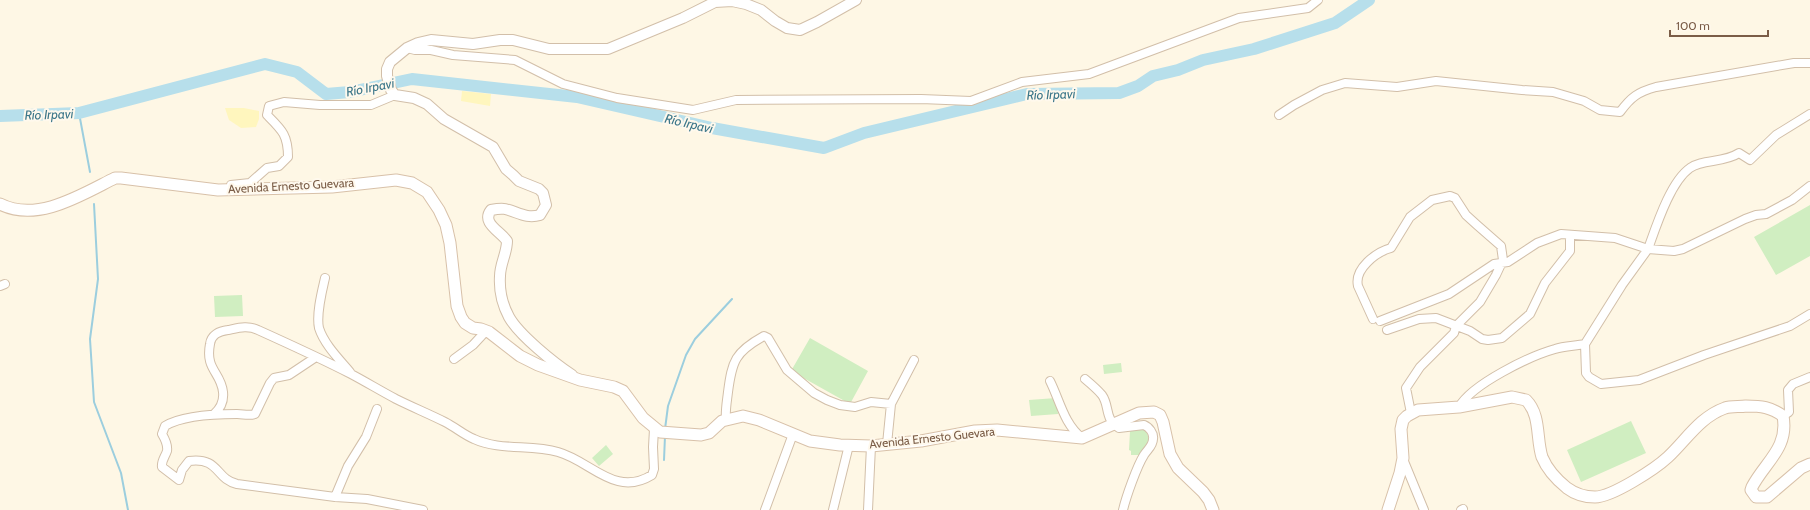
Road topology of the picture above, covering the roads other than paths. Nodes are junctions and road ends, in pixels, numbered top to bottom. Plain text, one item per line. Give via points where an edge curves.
1 (856, 0) edge
2 (1318, 0) edge
3 (407, 48) junction
4 (1810, 63) edge
5 (393, 92) junction
6 (1810, 114) edge
7 (1279, 115) dead end
8 (1810, 186) edge
9 (204, 188) junction
10 (0, 204) edge
11 (1570, 234) junction
12 (1648, 249) junction
13 (1502, 263) junction
14 (325, 278) dead end
15 (1810, 314) edge
16 (1456, 326) junction
17 (1387, 330) dead end
18 (486, 331) junction
19 (1585, 344) junction
20 (316, 357) junction
21 (454, 359) dead end
22 (914, 360) dead end
23 (351, 374) junction
24 (1810, 377) edge
25 (1085, 379) dead end
26 (580, 380) junction
27 (1050, 381) dead end
28 (891, 404) junction
29 (1459, 407) junction
30 (377, 409) dead end
31 (1411, 412) junction
32 (214, 414) junction
33 (1783, 416) junction
34 (726, 420) junction
35 (1113, 425) junction
36 (662, 432) junction
37 (792, 434) junction
38 (1082, 438) junction
39 (887, 444) junction
40 (849, 445) junction
41 (871, 446) junction
42 (1403, 458) junction
43 (1810, 464) edge
44 (335, 497) junction
45 (423, 510) edge
46 (765, 510) edge
47 (833, 510) edge
48 (868, 510) edge
49 (1123, 510) edge
50 (1213, 510) edge
51 (1388, 510) edge
52 (1424, 510) edge

1 - 3 street via 800,30 787,28 761,10 732,1 715,2 608,49 549,49 513,40 473,44 431,40
2 - 3 street via 1308,8 1240,18 1089,74 1022,82 971,101 736,100 693,110 617,98 564,84 515,60
3 - 5 street via 390,62 387,69
4 - 7 street via 1790,63 1643,90 1630,98 1620,112 1600,110 1584,101 1553,92 1436,81 1397,87 1345,83 1322,90
5 - 9 street via 371,105 284,102 269,106 267,115 284,132 288,144 288,157 279,166 267,168 250,183
5 - 26 street via 420,101 444,119 488,144 496,150 506,169 513,176 543,193 546,205 540,215 529,217 504,208 492,210 488,214 491,225 507,240 500,275 501,299 509,318 543,354
6 - 12 street via 1776,135 1750,160 1739,153 1731,158 1690,168 1672,192
8 - 12 street via 1792,200 1766,214 1745,219 1683,249
9 - 10 main road, Avenida Ernesto Guevara via 114,178 60,204 38,210 11,210
9 - 18 main road, Avenida Ernesto Guevara via 218,190 332,187 396,180 412,183 427,192 446,225 457,306 461,317 473,328
11 - 12 street via 1615,238
11 - 13 street via 1556,235 1537,243 1508,262
11 - 16 street via 1570,252 1545,283 1530,314 1522,322 1502,338 1488,340
12 - 19 street
13 - 13 street via 1503,252 1500,246 1466,215 1455,198 1450,196 1432,200 1410,217 1391,248 1374,256 1360,273 1357,281 1376,320 1449,294 1494,264
13 - 16 street via 1480,302
14 - 23 street via 320,328 325,340
15 - 19 street via 1790,326 1710,352 1639,380 1627,382 1601,384 1589,377 1586,373
16 - 17 street via 1441,319 1427,318
16 - 31 street via 1454,333 1420,367 1406,388
18 - 21 street via 474,345
18 - 26 main road, Avenida Ernesto Guevara via 520,356
19 - 29 street via 1556,348 1533,357 1483,384 1464,398
20 - 23 street
20 - 32 street via 289,374 274,378 255,414
20 - 32 street via 252,327 217,333 210,340 208,360 223,393 221,405
22 - 28 street
23 - 36 street via 474,439 496,445 570,456 615,481 633,482 652,474 652,447
24 - 33 street via 1793,384 1788,390 1790,409
25 - 35 street via 1103,396
26 - 36 main road, Avenida Ernesto Guevara via 614,386 623,391 643,418
27 - 38 street via 1069,426
28 - 34 street via 870,402 855,407 827,400 814,393 787,370 768,338 764,336 742,351 734,361 730,373
28 - 39 street
29 - 31 main road
29 - 33 main road via 1512,397 1526,400 1534,410 1542,456 1550,471 1565,487 1585,497 1604,496 1654,468 1699,424 1722,409 1761,406
30 - 44 street via 366,437 348,466
31 - 42 main road via 1403,420 1401,429
32 - 44 street via 179,420 165,426 162,434 167,444 167,452 161,464 165,471 179,480 182,470 189,461 200,460 213,465 228,482
33 - 43 main road via 1783,437 1770,462 1752,487 1753,494 1761,498 1767,496 1801,468
34 - 36 main road, Avenida Ernesto Guevara via 701,436
34 - 37 main road, Avenida Ernesto Guevara via 743,416 760,420
35 - 38 main road, Avenida Ernesto Guevara
35 - 49 street via 1119,428 1144,424 1152,432 1153,440 1138,467
35 - 50 main road, Avenida Ernesto Guevara via 1139,413 1154,412 1160,415 1170,454 1186,478 1203,492
37 - 40 main road, Avenida Ernesto Guevara via 826,444
37 - 46 street
38 - 39 main road, Avenida Ernesto Guevara via 997,430
39 - 41 main road, Avenida Ernesto Guevara
40 - 41 main road, Avenida Ernesto Guevara
40 - 47 street
41 - 48 street
42 - 51 main road
42 - 52 street
44 - 45 street via 367,499

